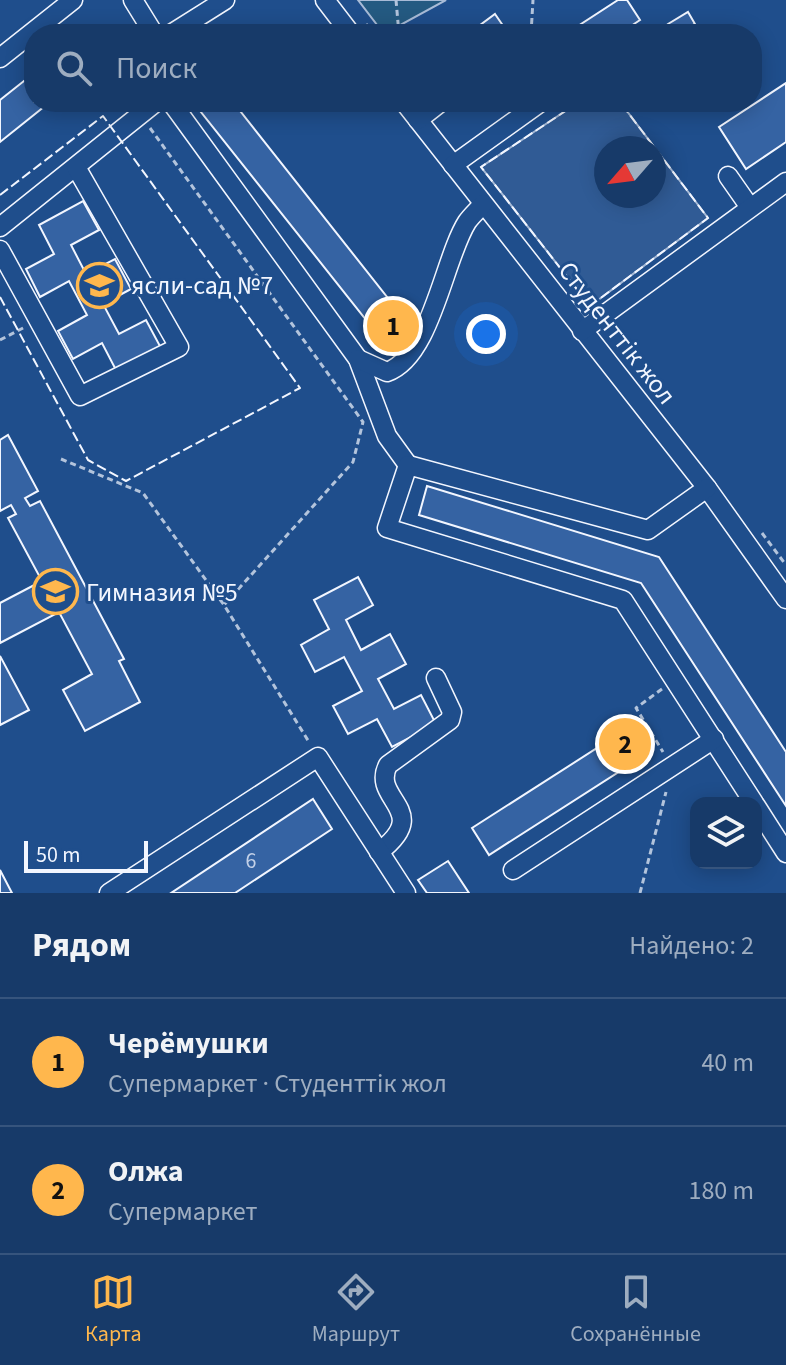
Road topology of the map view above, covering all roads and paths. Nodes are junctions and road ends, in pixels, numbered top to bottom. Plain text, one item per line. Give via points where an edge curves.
1 (73, 0) edge
2 (133, 0) edge
3 (225, 0) edge
4 (325, 0) edge
5 (396, 0) edge
6 (533, 0) edge
7 (43, 24) edge
8 (148, 24) edge
9 (187, 24) edge
10 (343, 24) edge
11 (398, 24) edge
12 (532, 24) edge
13 (24, 39) edge
14 (0, 58) edge
15 (144, 112) edge
16 (178, 112) edge
17 (412, 112) edge
18 (428, 112) edge
19 (527, 112) edge
20 (141, 115) junction
21 (418, 120) junction
22 (511, 124) junction
23 (522, 140) dead end
24 (453, 165) junction
25 (76, 167) junction
26 (728, 176) dead end
27 (786, 182) edge
28 (483, 204) junction
29 (749, 206) junction
30 (0, 227) edge
31 (0, 250) edge
32 (38, 320) junction
33 (582, 331) junction
34 (0, 340) edge
35 (358, 359) junction
36 (61, 459) dead end
37 (408, 465) junction
38 (707, 488) junction
39 (786, 599) edge
40 (224, 605) junction
41 (436, 678) dead end
42 (714, 739) junction
43 (318, 757) junction
44 (751, 797) edge
45 (762, 815) edge
46 (379, 852) junction
47 (786, 853) edge
48 (513, 870) dead end
49 (109, 893) edge
50 (406, 893) edge

1 - 7 street
2 - 8 street
3 - 9 street
4 - 10 street
5 - 11 path
6 - 12 path
13 - 14 street
15 - 20 street
16 - 35 street
17 - 21 street, Студенттік жол
18 - 21 street
19 - 22 street
20 - 25 street
20 - 40 path via 363,422 353,462
21 - 24 street, Студенттік жол
22 - 23 street
22 - 24 street
24 - 28 street, Студенттік жол
25 - 30 street
25 - 32 street via 179,347 80,396
26 - 29 street
27 - 29 street
28 - 33 street, Студенттік жол
28 - 35 street via 467,222 442,290 405,362 387,372
29 - 33 street
31 - 32 street
32 - 34 path
33 - 38 street, Студенттік жол
35 - 37 street via 387,436
36 - 40 path via 143,493
37 - 38 street via 648,530
37 - 42 street via 387,528 623,600
38 - 39 street, Студенттік жол
40 - 43 path
41 - 46 street via 452,712 450,720 388,765 386,782 402,830
42 - 44 street
42 - 48 street
43 - 46 street
43 - 49 street
45 - 47 street
46 - 50 street

